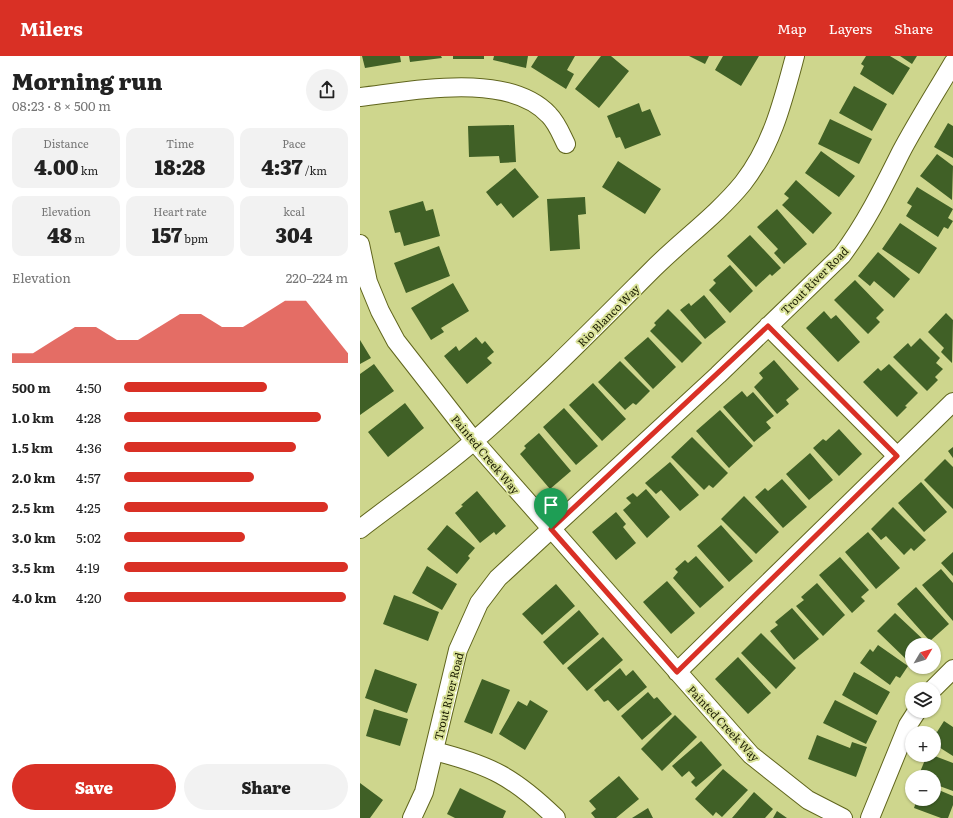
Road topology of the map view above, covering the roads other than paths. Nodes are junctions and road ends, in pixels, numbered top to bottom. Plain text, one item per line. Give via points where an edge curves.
1 (795, 56) edge
2 (953, 62) edge
3 (360, 97) edge
4 (566, 144) dead end
5 (360, 244) edge
6 (768, 326) junction
7 (953, 402) edge
8 (474, 441) junction
9 (897, 456) junction
10 (360, 529) edge
11 (551, 529) junction
12 (953, 669) edge
13 (677, 672) junction
14 (940, 682) edge
15 (912, 718) edge
16 (434, 751) junction
17 (412, 818) edge
18 (556, 818) edge
19 (843, 818) edge
20 (870, 818) edge

1 - 8 street, Rio Blanco Way via 771,136 743,183 569,354
2 - 6 street, Trout River Road via 854,239 842,255
3 - 4 street via 448,87 494,90 514,95 542,109 554,121
5 - 8 street, Painted Creek Way via 368,282 396,342
6 - 9 street
6 - 11 street, Trout River Road
7 - 9 street
8 - 10 street, Rio Blanco Way
8 - 11 street, Painted Creek Way
9 - 13 street
11 - 13 street, Painted Creek Way
11 - 16 street, Trout River Road via 498,578 479,603 458,650
12 - 14 street
13 - 19 street, Painted Creek Way via 751,755 808,800
15 - 20 street
16 - 17 street, Trout River Road via 424,792
16 - 18 street via 471,760 512,780

